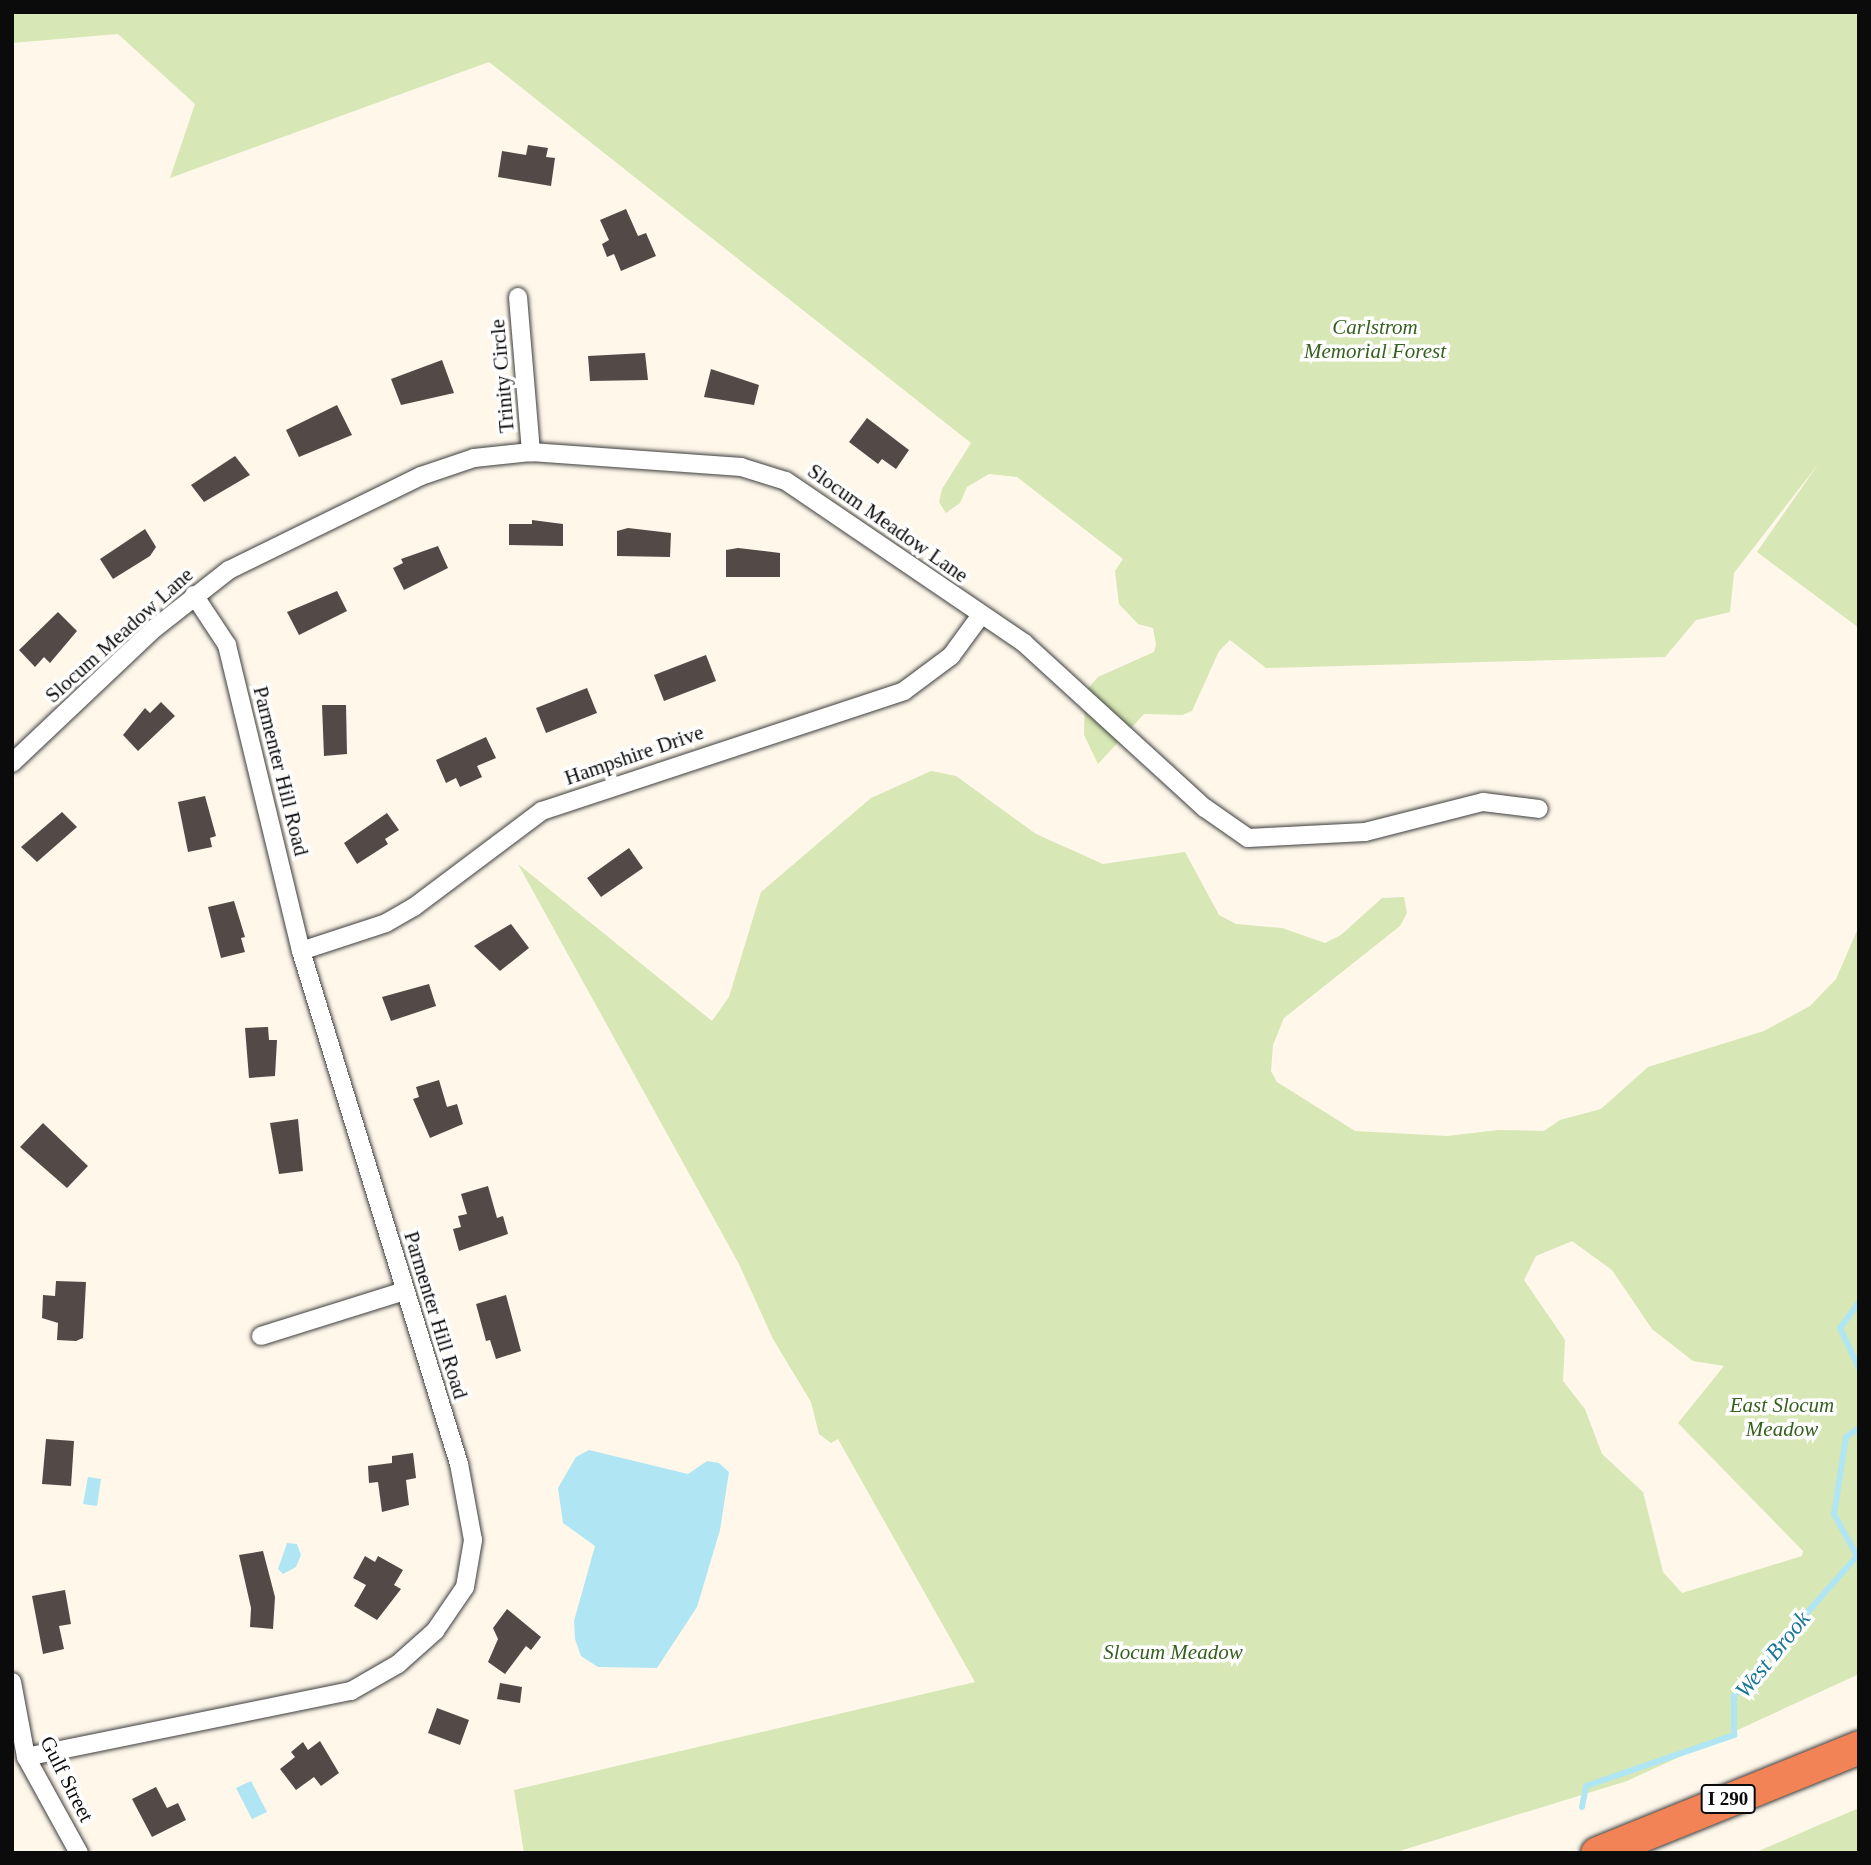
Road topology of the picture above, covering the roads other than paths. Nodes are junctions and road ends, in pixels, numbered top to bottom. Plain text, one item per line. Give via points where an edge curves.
1 (518, 297) dead end
2 (531, 452) junction
3 (194, 595) junction
4 (981, 615) junction
5 (12, 763) edge
6 (1539, 809) dead end
7 (301, 951) junction
8 (405, 1291) junction
9 (261, 1336) dead end
10 (12, 1682) edge
11 (1859, 1747) edge
12 (26, 1757) junction
13 (79, 1853) edge
14 (1597, 1853) edge

1 - 2 street, Trinity Circle
2 - 3 street, Slocum Meadow Lane via 474,458 421,476 270,547
2 - 4 street, Slocum Meadow Lane via 764,472 807,492
3 - 5 street, Slocum Meadow Lane
3 - 7 street, Parmenter Hill Road via 227,645
4 - 6 street, Slocum Meadow Lane via 1048,663 1205,808 1248,838 1365,832 1483,802
4 - 7 street, Hampshire Drive via 951,656 904,691 542,811 414,907 386,923
7 - 8 street, Parmenter Hill Road
8 - 9 street
8 - 12 street, Parmenter Hill Road via 459,1464 473,1540 465,1587 435,1631 398,1664 351,1691
10 - 12 street, Gulf Street
11 - 14 highway, I 290
12 - 13 street, Gulf Street

